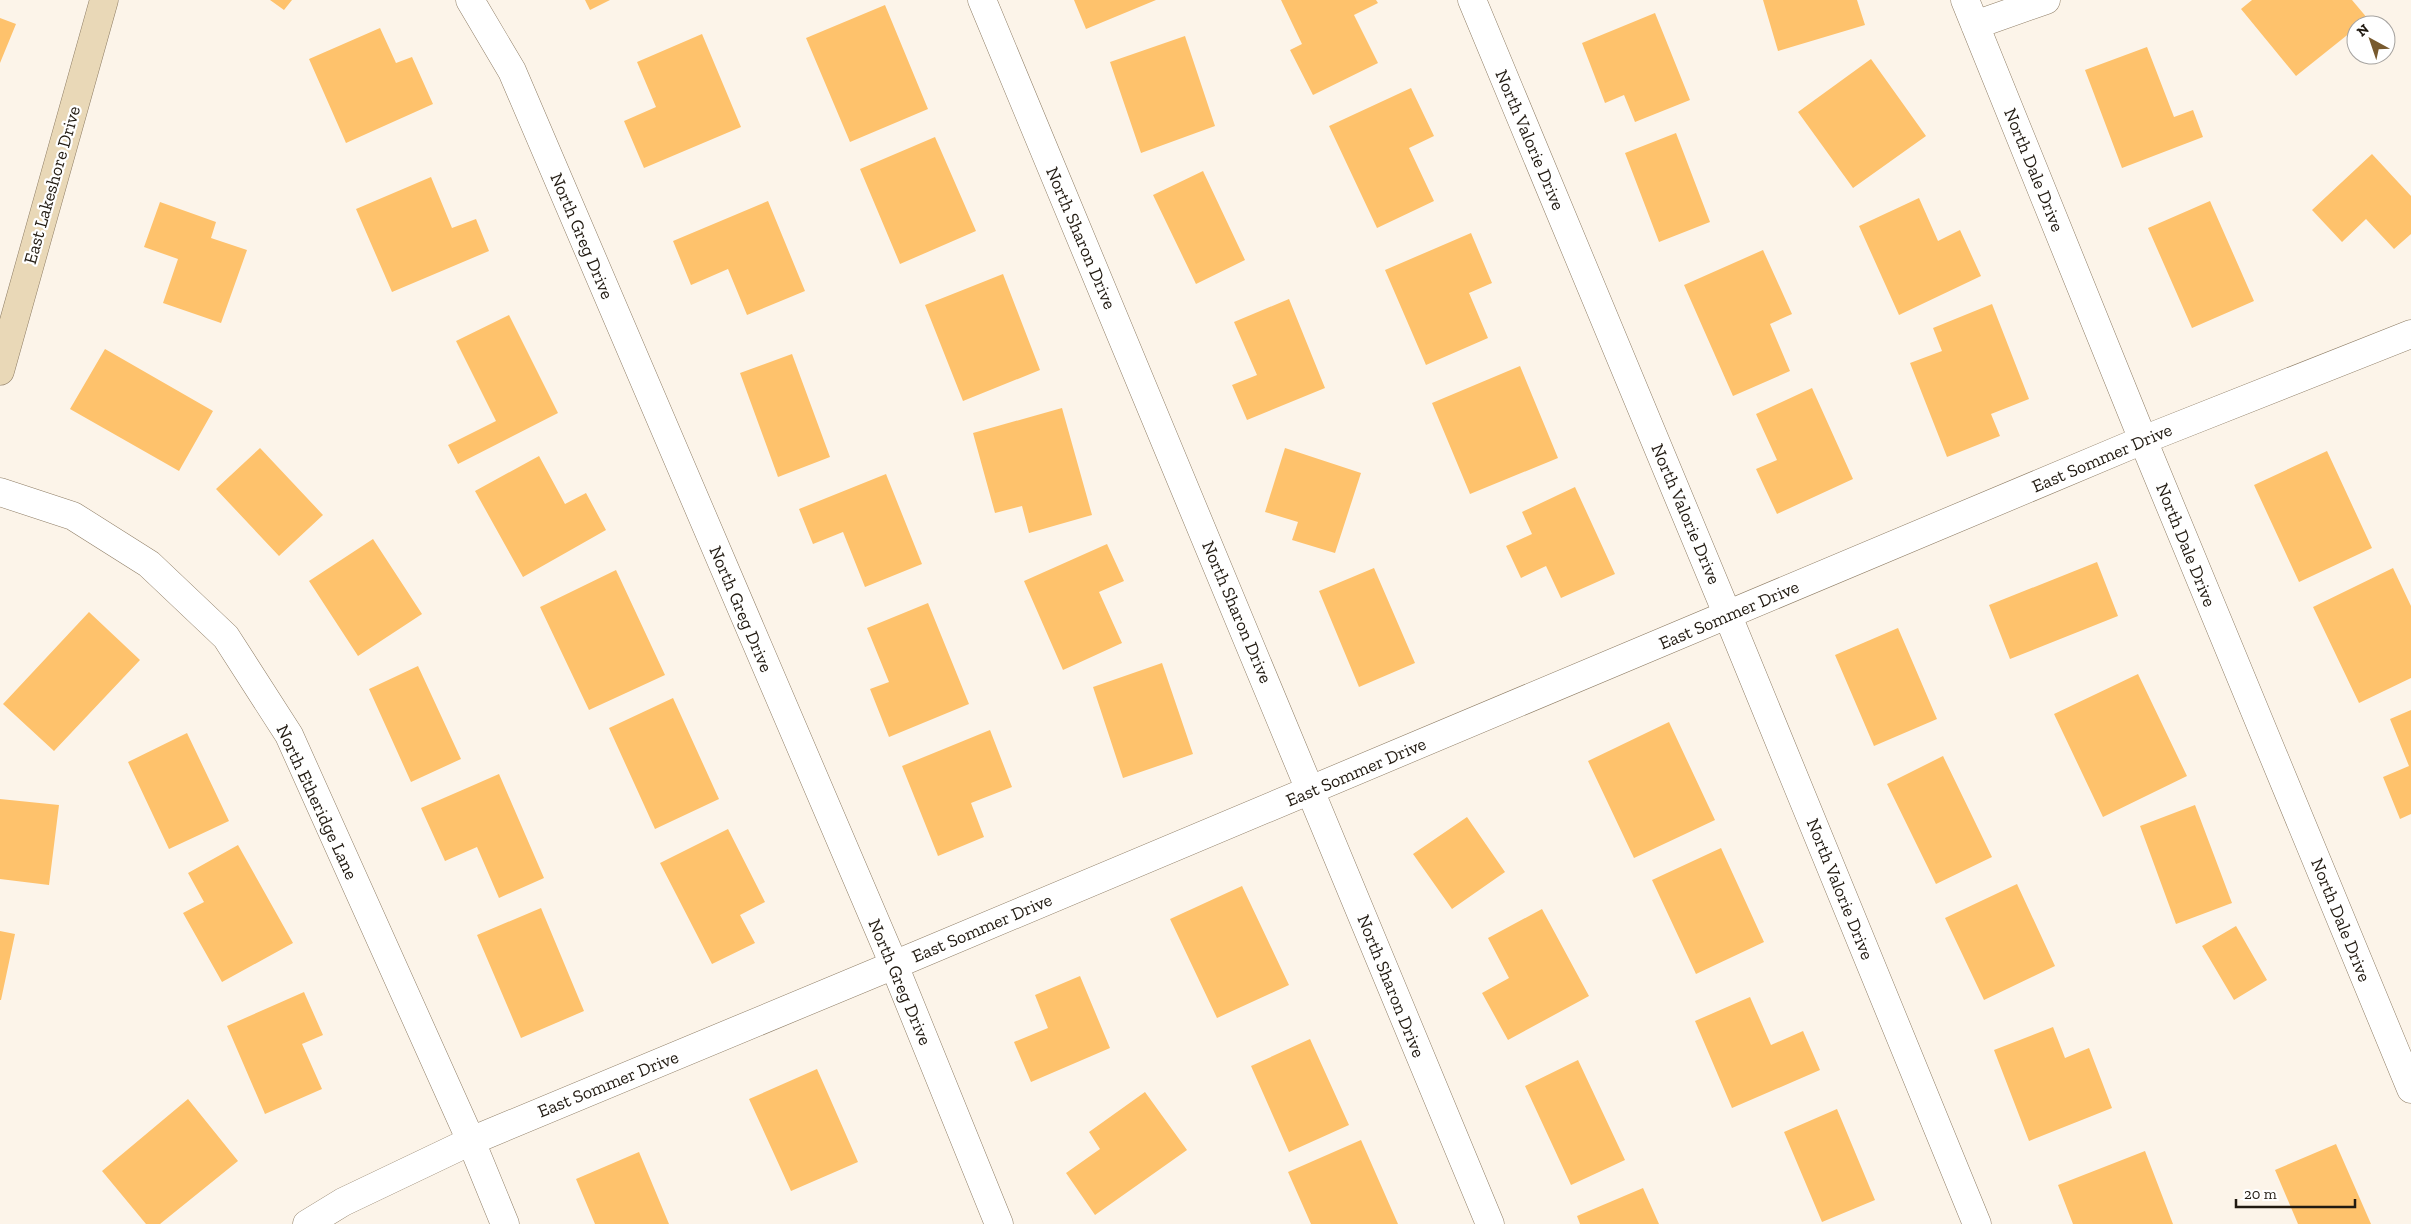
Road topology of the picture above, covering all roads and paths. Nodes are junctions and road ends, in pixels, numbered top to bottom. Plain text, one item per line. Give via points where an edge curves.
1 (104, 0) edge
2 (470, 0) edge
3 (982, 0) edge
4 (1472, 0) edge
5 (1965, 0) edge
6 (2046, 0) edge
7 (1975, 25) junction
8 (2411, 334) edge
9 (0, 371) edge
10 (2143, 440) junction
11 (0, 492) edge
12 (1728, 616) junction
13 (1311, 790) junction
14 (894, 966) junction
15 (2411, 1089) edge
16 (471, 1140) junction
17 (307, 1224) edge
18 (505, 1224) edge
19 (999, 1224) edge
20 (1490, 1224) edge
21 (1977, 1224) edge

1 - 9 main road, East Lakeshore Drive
2 - 14 street, North Greg Drive via 512,72
3 - 13 street, North Sharon Drive
4 - 12 street, North Valorie Drive
5 - 7 street, North Dale Drive
6 - 7 street
7 - 10 street, North Dale Drive
8 - 10 street, East Sommer Drive
10 - 12 street, East Sommer Drive
10 - 15 street, North Dale Drive
11 - 16 street, North Etheridge Lane via 73,516 90,526 149,564 226,637 289,735
12 - 13 street, East Sommer Drive
12 - 21 street, North Valorie Drive
13 - 14 street, East Sommer Drive
13 - 20 street, North Sharon Drive
14 - 16 street, East Sommer Drive
14 - 19 street, North Greg Drive
16 - 17 street, East Sommer Drive via 343,1202
16 - 18 street, North Etheridge Lane

